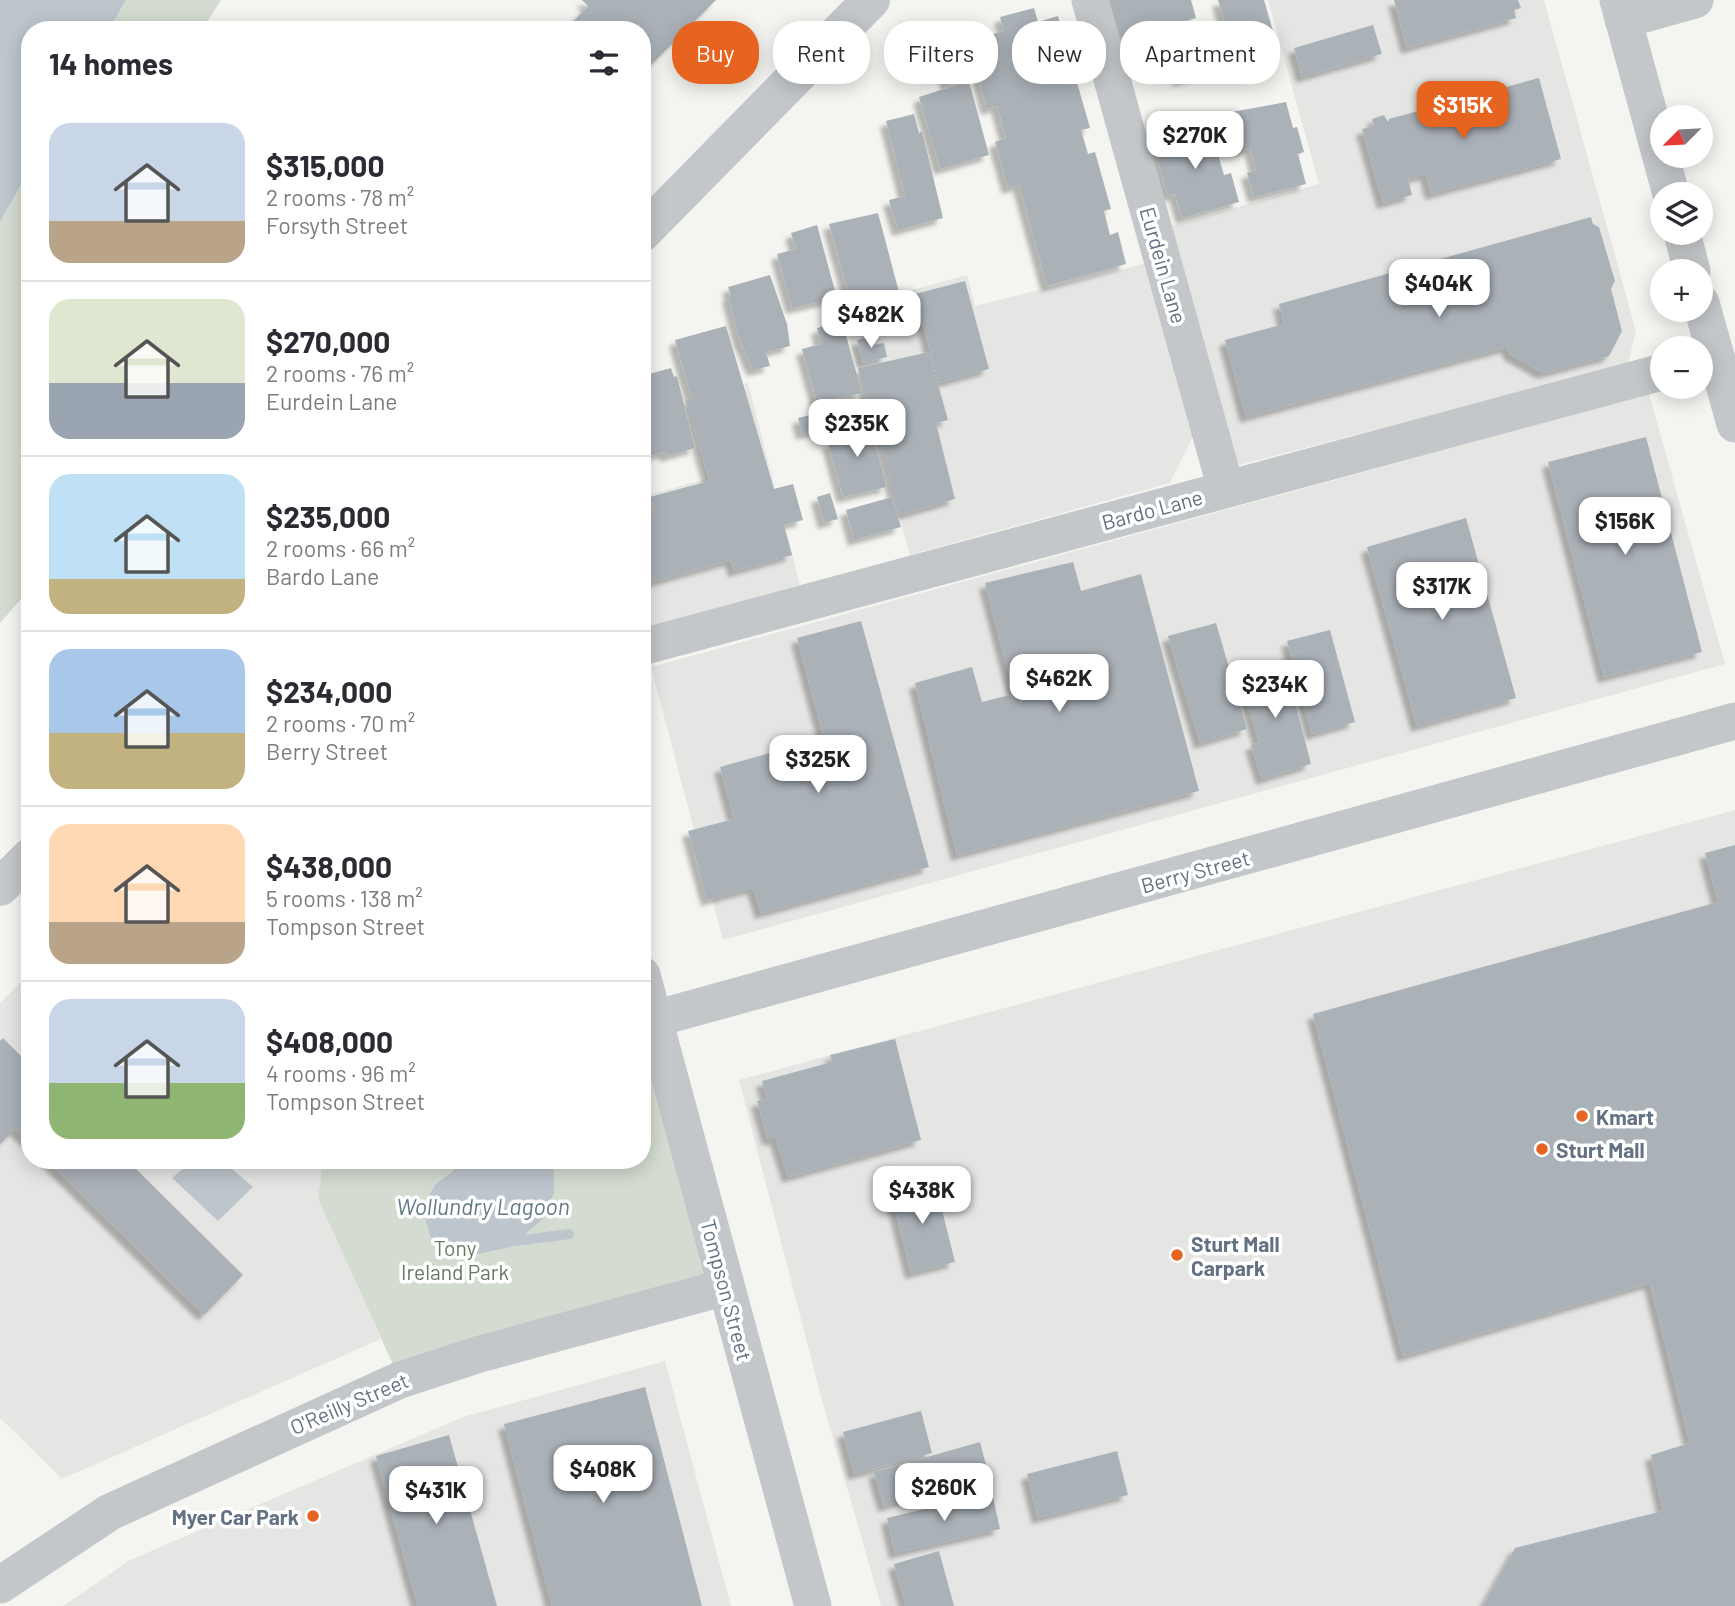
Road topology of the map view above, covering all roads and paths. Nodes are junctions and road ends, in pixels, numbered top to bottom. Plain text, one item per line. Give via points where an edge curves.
1 (871, 0) edge
2 (1090, 0) edge
3 (1695, 0) edge
4 (1620, 10) edge
5 (1668, 182) edge
6 (651, 224) edge
7 (1707, 322) edge
8 (1717, 358) edge
9 (1650, 375) edge
10 (1735, 424) edge
11 (1226, 489) junction
12 (651, 645) edge
13 (1735, 721) edge
14 (21, 866) edge
15 (0, 887) edge
16 (651, 1008) edge
17 (654, 1019) junction
18 (726, 1287) junction
19 (0, 1585) edge
20 (813, 1606) edge

1 - 6 street
2 - 11 street, Eurdein Lane
3 - 4 street
4 - 5 street
7 - 8 street
8 - 10 street
9 - 11 street, Bardo Lane
11 - 12 street, Bardo Lane
13 - 17 street, Berry Street
14 - 15 street
16 - 17 street, Tompson Street
17 - 18 street, Tompson Street
18 - 19 street, O'Reilly Street via 400,1380 110,1513
18 - 20 street, Tompson Street

